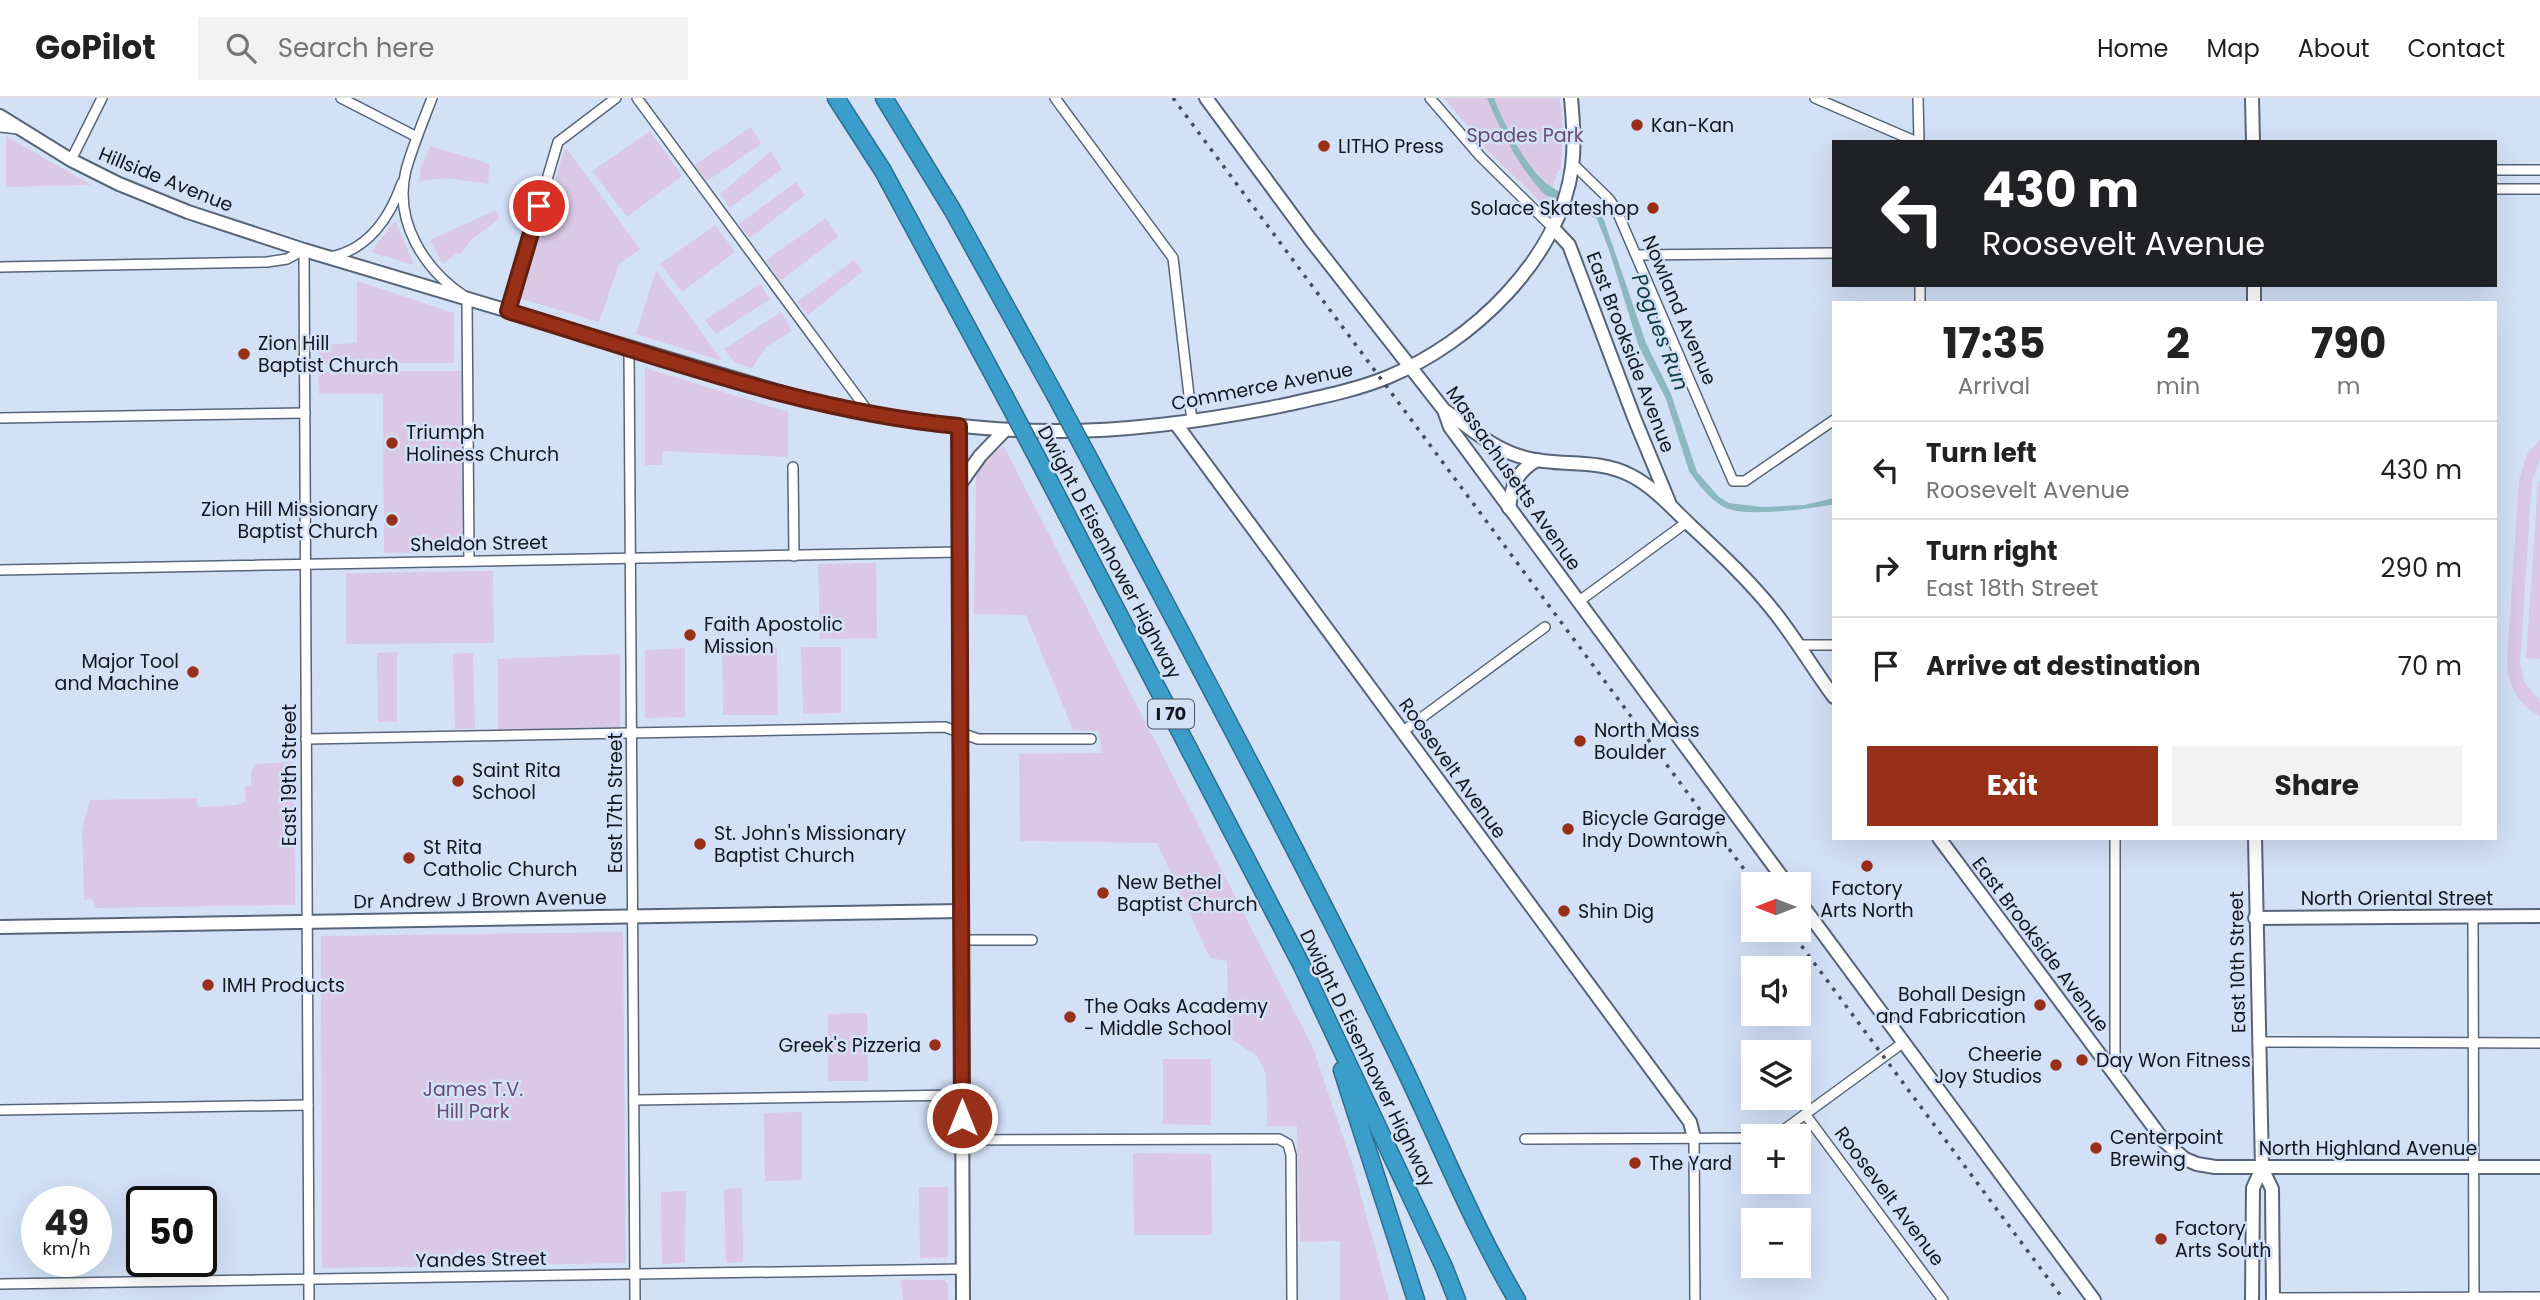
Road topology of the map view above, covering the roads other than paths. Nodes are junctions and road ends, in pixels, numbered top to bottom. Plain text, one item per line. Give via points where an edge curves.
1 (102, 98) edge
2 (341, 98) edge
3 (432, 98) edge
4 (616, 98) edge
5 (637, 98) edge
6 (836, 98) edge
7 (884, 98) edge
8 (1055, 98) edge
9 (1206, 98) edge
10 (1430, 98) edge
11 (1571, 98) edge
12 (1815, 98) edge
13 (1918, 98) edge
14 (2252, 98) edge
15 (0, 116) edge
16 (0, 127) edge
17 (23, 130) junction
18 (417, 137) junction
19 (1913, 140) edge
20 (1918, 140) edge
21 (2253, 140) edge
22 (71, 160) junction
23 (1572, 163) junction
24 (2497, 170) edge
25 (2540, 170) edge
26 (406, 172) junction
27 (2497, 190) edge
28 (2540, 190) edge
29 (1553, 228) junction
30 (304, 250) junction
31 (1832, 253) edge
32 (1636, 255) junction
33 (328, 257) junction
34 (0, 267) edge
35 (467, 298) junction
36 (508, 311) junction
37 (629, 348) junction
38 (1410, 366) junction
39 (1444, 410) junction
40 (305, 413) junction
41 (870, 414) junction
42 (0, 418) edge
43 (1192, 421) junction
44 (1832, 421) edge
45 (1176, 424) junction
46 (959, 426) junction
47 (1005, 429) junction
48 (1537, 460) junction
49 (793, 467) dead end
50 (959, 484) junction
51 (1670, 506) junction
52 (1509, 508) junction
53 (1687, 522) junction
54 (959, 552) junction
55 (794, 556) junction
56 (631, 558) junction
57 (469, 561) junction
58 (306, 564) junction
59 (0, 570) edge
60 (1578, 601) junction
61 (1545, 627) dead end
62 (1797, 645) junction
63 (1832, 645) edge
64 (1832, 694) edge
65 (632, 732) junction
66 (1402, 732) junction
67 (961, 733) junction
68 (306, 739) junction
69 (1091, 739) dead end
70 (1940, 840) edge
71 (2115, 840) edge
72 (2255, 840) edge
73 (1778, 872) edge
74 (961, 911) junction
75 (633, 916) junction
76 (2540, 916) edge
77 (1811, 917) edge
78 (2473, 917) junction
79 (2255, 918) junction
80 (307, 921) junction
81 (0, 927) edge
82 (961, 940) junction
83 (1032, 940) dead end
84 (1302, 966) junction
85 (1904, 1042) junction
86 (2258, 1042) junction
87 (2473, 1042) junction
88 (2540, 1043) edge
89 (2115, 1074) junction
90 (962, 1095) junction
91 (634, 1100) junction
92 (308, 1105) junction
93 (0, 1110) edge
94 (1805, 1114) junction
95 (1790, 1124) edge
96 (1694, 1138) junction
97 (1741, 1138) edge
98 (1525, 1139) dead end
99 (962, 1140) junction
100 (2197, 1164) joint
101 (2474, 1167) junction
102 (2540, 1167) edge
103 (2262, 1168) junction
104 (1490, 1251) junction
105 (962, 1269) junction
106 (635, 1274) junction
107 (309, 1279) junction
108 (0, 1284) edge
109 (2540, 1297) edge
110 (2273, 1299) edge
111 (2474, 1299) edge
112 (309, 1300) edge
113 (635, 1300) edge
114 (962, 1300) edge
115 (1292, 1300) edge
116 (1416, 1300) edge
117 (1457, 1300) edge
118 (1510, 1300) edge
119 (1517, 1300) edge
120 (1695, 1300) edge
121 (1944, 1300) edge
122 (2094, 1300) edge
123 (2252, 1300) edge

1 - 22 street
2 - 18 street
3 - 18 street
4 - 36 street via 558,142
5 - 41 street
6 - 84 highway, Dwight D Eisenhower Highway / I 70, bridge via 883,170 1004,395
7 - 104 highway, Dwight D Eisenhower Highway / I 70, bridge via 1055,395 1269,800 1379,1016
8 - 43 street via 1173,258
9 - 38 street, Massachusetts Avenue
10 - 29 street, East Brookside Avenue via 1472,148
11 - 23 street
12 - 19 street
13 - 20 street
14 - 21 street
15 - 17 street, Hillside Avenue
16 - 17 street
17 - 22 street, Hillside Avenue
18 - 26 street
22 - 30 street, Hillside Avenue via 169,205
23 - 29 street
23 - 32 street, Nowland Avenue via 1609,199
24 - 25 street
26 - 33 street via 395,200 369,239
26 - 35 street via 407,220 417,247 437,275
27 - 28 street
29 - 38 street, Commerce Avenue via 1535,261 1496,304
29 - 51 street, East Brookside Avenue via 1569,245
30 - 33 street, Hillside Avenue
30 - 34 street via 267,262
30 - 40 street, East 19th Street
31 - 32 street
32 - 44 street, Nowland Avenue via 1729,475 1736,482 1745,481
33 - 35 street, Hillside Avenue
35 - 36 street
35 - 57 street
36 - 37 street
37 - 41 street via 793,397
37 - 56 street, East 17th Street
38 - 39 street, Massachusetts Avenue
38 - 43 street, Commerce Avenue via 1325,396
39 - 48 street, East Brookside Avenue via 1497,448
39 - 52 street, Massachusetts Avenue via 1450,427
40 - 42 street
40 - 58 street, East 19th Street
41 - 46 street
43 - 45 street, Commerce Avenue
45 - 47 street, Commerce Avenue via 1090,431
45 - 66 street, Roosevelt Avenue
46 - 47 street, Commerce Avenue
46 - 50 street
47 - 50 street
48 - 51 street, East Brookside Avenue via 1617,470 1649,487
48 - 52 street via 1516,477
49 - 55 street
50 - 54 street
51 - 53 street, East Brookside Avenue
52 - 60 street, Massachusetts Avenue
53 - 60 street
53 - 62 street, East Brookside Avenue via 1770,607
54 - 55 street, Sheldon Street
54 - 67 street
55 - 56 street, Sheldon Street
56 - 57 street, Sheldon Street
56 - 65 street, East 17th Street
57 - 58 street, Sheldon Street
58 - 59 street, Sheldon Street
58 - 68 street, East 19th Street
60 - 73 street, Massachusetts Avenue
61 - 66 street
62 - 63 street
62 - 64 street, East Brookside Avenue
65 - 67 street via 946,727
65 - 68 street
65 - 75 street, East 17th Street
66 - 96 street, Roosevelt Avenue via 1692,1125
67 - 69 street via 978,739
67 - 74 street
68 - 80 street, East 19th Street
70 - 89 street, East Brookside Avenue
71 - 89 street
72 - 79 street, East 10th Street
74 - 75 street, Dr Andrew J Brown Avenue
74 - 82 street
75 - 80 street, Dr Andrew J Brown Avenue
75 - 91 street, East 17th Street
76 - 78 street, North Oriental Street
77 - 85 street
78 - 79 street, North Oriental Street
78 - 87 street
79 - 86 street, East 10th Street
80 - 81 street, Dr Andrew J Brown Avenue
80 - 92 street, East 19th Street
82 - 83 street
82 - 90 street
84 - 116 highway via 1345,1078
84 - 117 highway, Dwight D Eisenhower Highway / I 70
85 - 94 street
85 - 122 street
86 - 87 street
86 - 103 street, East 10th Street
87 - 88 street
87 - 101 street
89 - 100 street, East Brookside Avenue via 2164,1141
90 - 91 street
90 - 99 street
91 - 106 street, East 17th Street
92 - 93 street
92 - 107 street, East 19th Street
94 - 95 street
94 - 121 street, Roosevelt Avenue
96 - 97 street
96 - 98 street
96 - 120 street
99 - 105 street
99 - 115 street via 1279,1139 1289,1144 1291,1154
100 - 103 street, North Highland Avenue
101 - 102 street, North Highland Avenue
101 - 103 street, North Highland Avenue
101 - 111 street
103 - 110 street, East 10th Street via 2272,1189
103 - 123 street, East 10th Street via 2253,1188
104 - 118 highway
104 - 119 highway, I 70
105 - 106 street, Yandes Street
105 - 114 street
106 - 107 street, Yandes Street
106 - 113 street, East 17th Street
107 - 108 street, Yandes Street
107 - 112 street, East 19th Street
109 - 111 street
110 - 111 street

